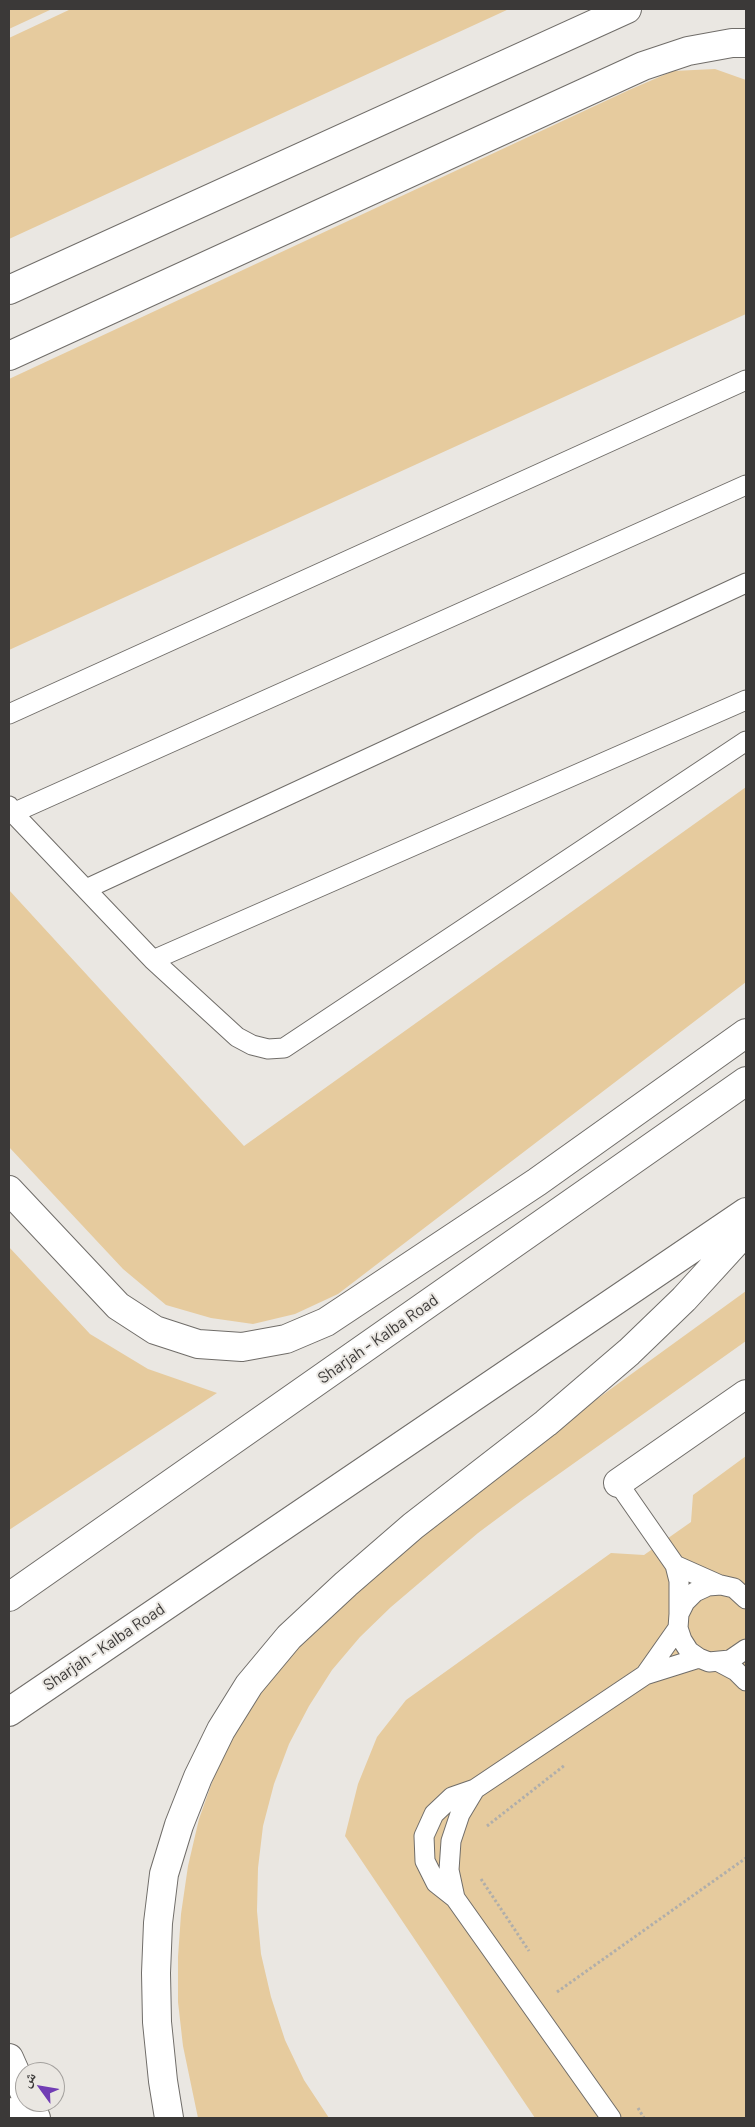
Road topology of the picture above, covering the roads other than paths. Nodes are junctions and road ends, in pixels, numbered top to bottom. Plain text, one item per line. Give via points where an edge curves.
1 (627, 9) edge
2 (746, 43) edge
3 (9, 290) edge
4 (9, 356) edge
5 (746, 380) edge
6 (746, 485) edge
7 (746, 583) edge
8 (746, 700) edge
9 (9, 714) edge
10 (746, 741) edge
11 (11, 809) edge
12 (86, 890) junction
13 (153, 960) junction
14 (746, 1033) edge
15 (746, 1081) edge
16 (9, 1190) edge
17 (746, 1212) edge
18 (746, 1231) edge
19 (746, 1394) edge
20 (618, 1483) joint
21 (675, 1565) junction
22 (737, 1590) edge
23 (9, 1597) edge
24 (679, 1621) junction
25 (746, 1649) edge
26 (700, 1658) junction
27 (719, 1662) junction
28 (645, 1675) junction
29 (746, 1681) edge
30 (9, 1712) edge
31 (475, 1789) junction
32 (455, 1898) junction
33 (9, 2058) edge
34 (15, 2072) edge
35 (9, 2112) edge
36 (12, 2118) edge
37 (170, 2118) edge
38 (611, 2118) edge

1 - 3 main road
2 - 4 main road via 688,51 643,66
5 - 9 lane
6 - 11 lane
7 - 12 lane
8 - 13 lane
10 - 13 lane via 284,1048 268,1049 237,1037
11 - 12 lane
12 - 13 lane
14 - 16 main road via 537,1182 326,1322 286,1339 242,1346 198,1344 156,1330 118,1306
15 - 23 main road, Sharjah - Kalba Road
17 - 30 main road, Sharjah - Kalba Road
18 - 37 main road via 684,1299 629,1352 346,1584 289,1637 249,1685 221,1730 198,1777 164,1874 158,1923 157,2022
19 - 20 main road
20 - 21 lane
21 - 22 lane
21 - 24 lane via 679,1581
22 - 24 lane via 708,1586 695,1592 685,1602
24 - 26 lane via 682,1640 689,1651
24 - 28 lane
25 - 27 lane via 730,1660
26 - 27 lane
26 - 28 lane
27 - 29 lane
28 - 31 lane
31 - 32 lane via 460,1814 451,1841 449,1870
31 - 32 lane via 452,1797 434,1814 424,1836 425,1861 436,1883
32 - 38 lane
33 - 34 main road
35 - 36 main road

